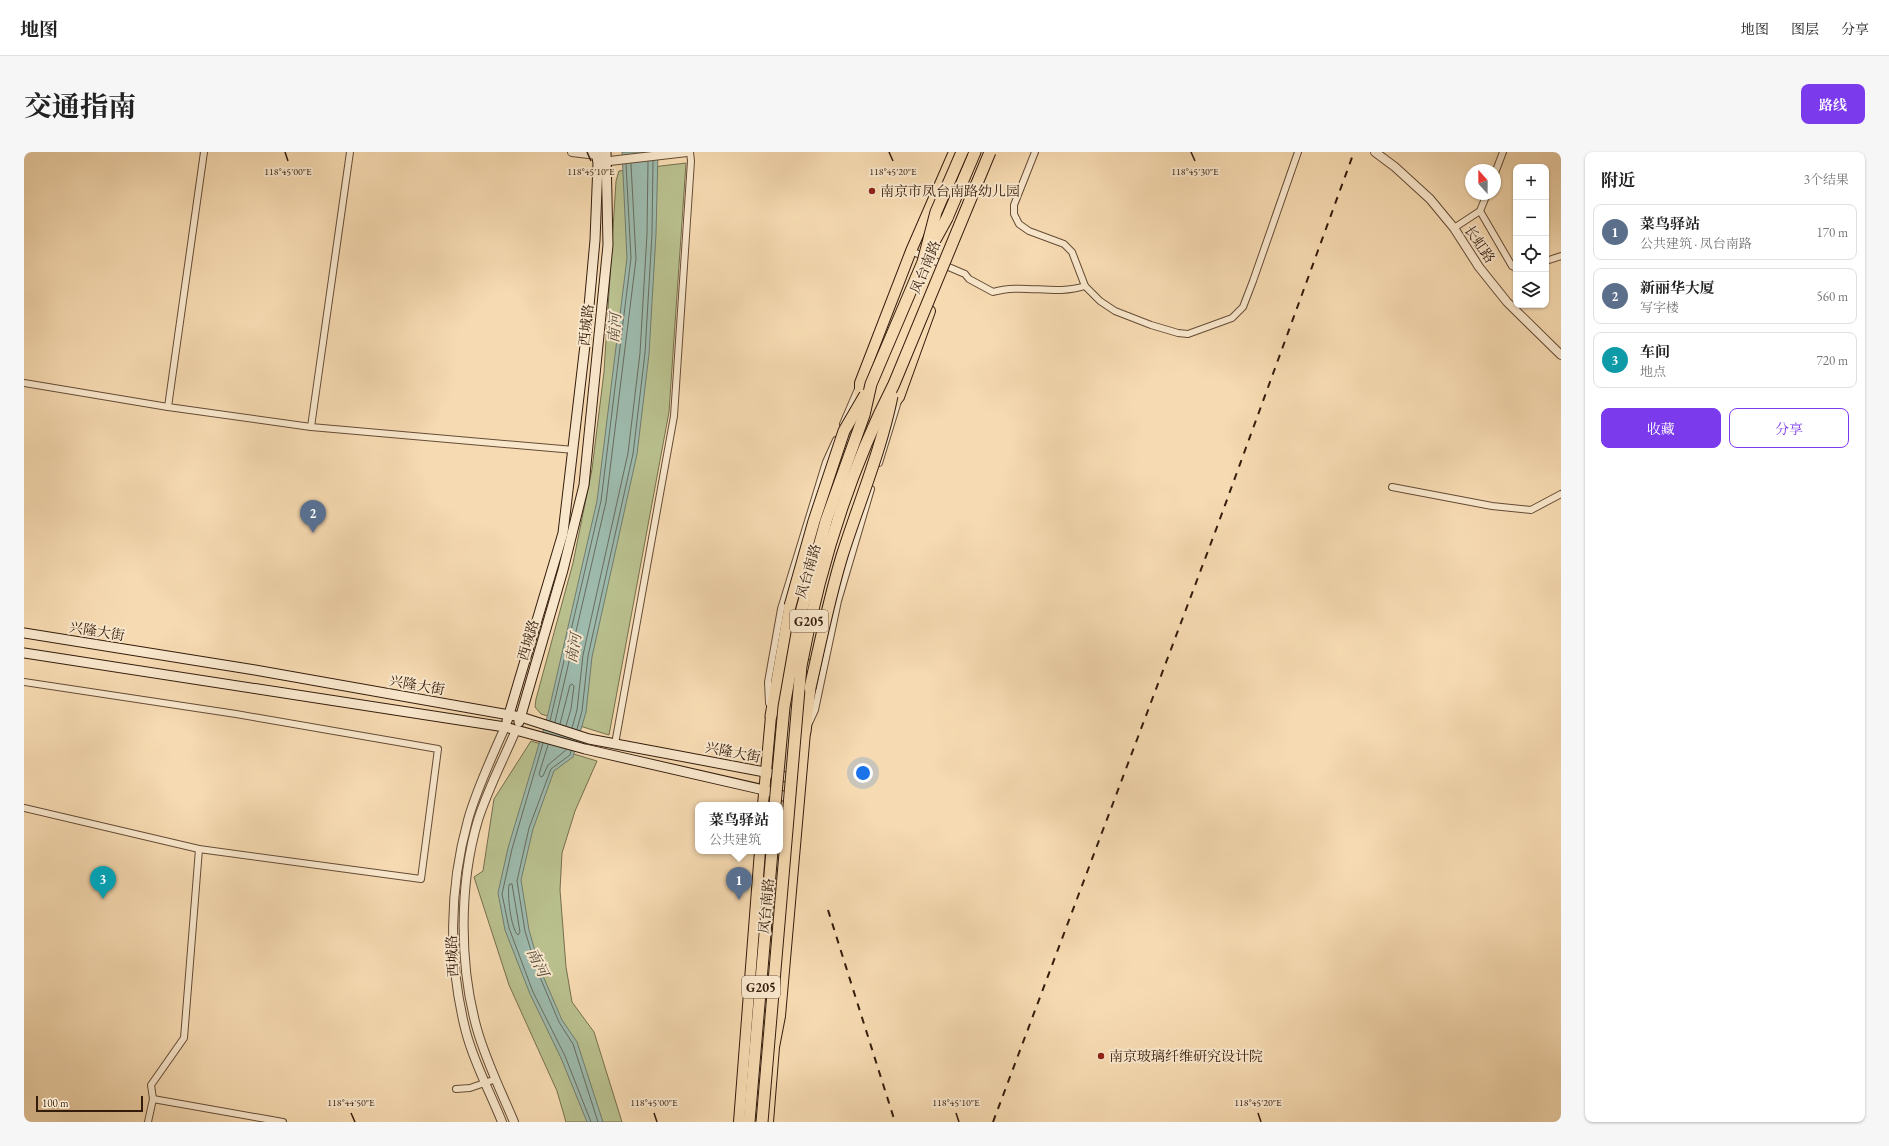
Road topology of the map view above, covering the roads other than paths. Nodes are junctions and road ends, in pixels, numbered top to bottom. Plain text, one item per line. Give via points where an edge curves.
1 (204, 152) edge
2 (350, 152) edge
3 (572, 152) edge
4 (688, 152) edge
5 (954, 152) edge
6 (962, 152) edge
7 (975, 152) edge
8 (990, 152) edge
9 (995, 152) edge
10 (1035, 152) edge
11 (1298, 152) edge
12 (1375, 152) edge
13 (1503, 152) edge
14 (603, 156) edge
15 (1498, 164) edge
16 (1485, 200) edge
17 (1480, 212) junction
18 (1454, 228) junction
19 (911, 251) junction
20 (1561, 256) edge
21 (1549, 260) edge
22 (923, 262) junction
23 (947, 266) junction
24 (1513, 266) edge
25 (1085, 286) junction
26 (1561, 355) edge
27 (24, 383) edge
28 (866, 384) junction
29 (894, 384) junction
30 (899, 397) junction
31 (168, 407) junction
32 (311, 428) junction
33 (574, 450) junction
34 (1392, 487) dead end
35 (1561, 494) edge
36 (24, 633) edge
37 (24, 653) edge
38 (24, 682) edge
39 (509, 716) junction
40 (771, 716) junction
41 (521, 717) junction
42 (505, 727) junction
43 (516, 730) junction
44 (805, 732) junction
45 (615, 744) junction
46 (765, 772) junction
47 (482, 779) junction
48 (801, 781) junction
49 (492, 783) junction
50 (764, 790) junction
51 (800, 801) junction
52 (763, 802) edge
53 (775, 802) edge
54 (24, 808) edge
55 (199, 849) junction
56 (760, 854) edge
57 (772, 854) edge
58 (780, 1016) junction
59 (496, 1079) junction
60 (485, 1083) junction
61 (456, 1090) dead end
62 (153, 1099) junction
63 (148, 1122) edge
64 (284, 1122) edge
65 (502, 1122) edge
66 (514, 1122) edge
67 (739, 1122) edge
68 (749, 1122) edge
69 (762, 1122) edge
70 (768, 1122) edge
71 (775, 1122) edge

1 - 31 street
2 - 32 street
3 - 14 street
4 - 14 street
4 - 45 street via 691,161 674,416
5 - 19 main road, 凤台南路
6 - 22 highway, 凤台南路 / G205, bridge via 936,212
7 - 22 highway, bridge via 948,218
8 - 29 highway, 凤台南路 / G205, bridge
9 - 23 main road, 凤台南路
10 - 25 street via 1015,197 1014,214 1019,224 1029,231 1057,241 1072,252
11 - 25 street via 1253,281 1242,307 1232,318 1188,334 1178,333 1115,311
12 - 18 street, 长虹路 via 1430,199
13 - 15 street
14 - 33 main road, 西城路
14 - 41 main road, 西城路 via 608,245 584,486
16 - 17 street
17 - 18 street
17 - 24 street
18 - 26 street, 长虹路 via 1479,267 1507,302
19 - 23 street
19 - 28 main road, 凤台南路
20 - 21 street
22 - 28 highway, 凤台南路 / G205, bridge
23 - 25 street via 993,292 1059,291
23 - 30 main road, 凤台南路
27 - 31 street
28 - 40 main road, 凤台南路 via 860,409 806,559 789,630 778,697
28 - 40 highway, bridge via 844,431 814,521 790,606
28 - 53 highway, 凤台南路 / G205, bridge via 864,415 826,520 800,616 784,707
29 - 44 highway, bridge via 879,448 833,589 810,688
29 - 69 highway, 凤台南路 / G205, bridge via 876,420 838,519 808,625 799,687
30 - 44 street via 888,439 864,508 838,601 815,710
30 - 44 main road, 凤台南路 via 882,418 844,524 828,578 802,714
31 - 32 street
32 - 33 street
33 - 39 main road, 西城路 via 563,533
34 - 35 street via 1492,506 1531,510
36 - 39 main road, 兴隆大街 via 255,670
37 - 42 main road, 兴隆大街
38 - 55 street via 438,748 422,879
39 - 41 main road, 兴隆大街
39 - 42 main road, 西城路
40 - 46 main road, 凤台南路
41 - 43 main road, 西城路
41 - 45 main road, 兴隆大街 via 589,739
42 - 43 main road, 兴隆大街
42 - 47 street, 西城路
43 - 49 street, 西城路
43 - 50 main road, 兴隆大街 via 585,749
44 - 48 main road, 凤台南路
45 - 46 main road, 兴隆大街
46 - 48 main road, 兴隆大街
46 - 50 main road, 凤台南路
47 - 49 street via 489,776
47 - 60 street, 西城路 via 468,819 457,869 453,915 454,958 459,998 466,1032
48 - 51 main road, 凤台南路
49 - 59 street, 西城路 via 478,820 468,868 464,950 469,996 477,1029
50 - 51 main road, 兴隆大街
50 - 52 main road, 凤台南路
51 - 58 main road, 凤台南路
54 - 55 street
55 - 62 street via 184,1038 151,1084
56 - 67 main road, 凤台南路
57 - 68 highway, 凤台南路 / G205
58 - 70 main road, 凤台南路 via 774,1047
58 - 71 main road, 凤台南路 via 781,1046
59 - 60 street
59 - 66 street, 西城路
60 - 61 street
60 - 65 street, 西城路
62 - 63 street
62 - 64 street

